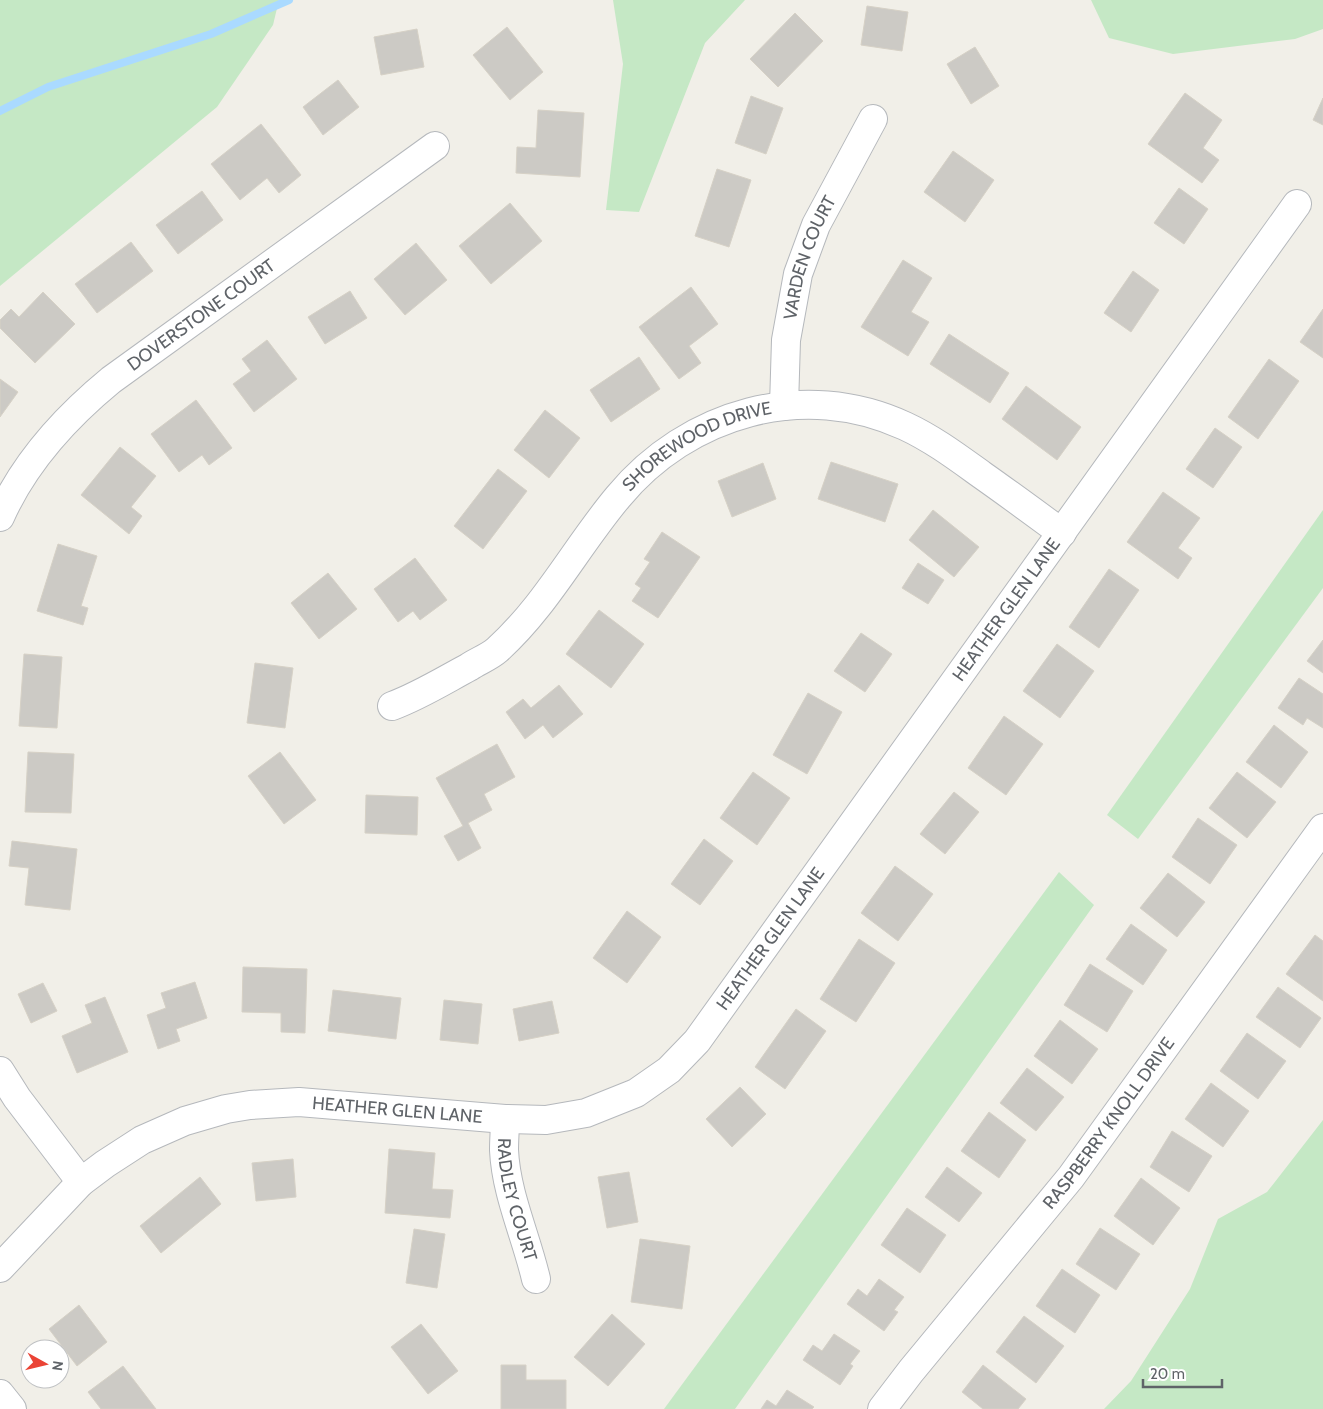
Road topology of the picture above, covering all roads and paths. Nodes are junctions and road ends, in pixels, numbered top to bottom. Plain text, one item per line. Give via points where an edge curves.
1 (873, 119) dead end
2 (434, 146) dead end
3 (1297, 204) dead end
4 (784, 406) junction
5 (0, 517) edge
6 (1062, 533) junction
7 (392, 706) dead end
8 (1323, 828) edge
9 (0, 1072) edge
10 (505, 1119) junction
11 (81, 1182) junction
12 (0, 1268) edge
13 (536, 1279) dead end
14 (0, 1394) edge
15 (12, 1409) edge
16 (882, 1409) edge

1 - 4 street, VARDEN COURT via 816,225 798,274 786,340
2 - 5 street, DOVERSTONE COURT via 89,398 30,464
3 - 6 street, HEATHER GLEN LANE
4 - 6 street, SHOREWOOD DRIVE via 832,406 872,414 904,426 940,445
4 - 7 street, SHOREWOOD DRIVE via 751,411 709,426 670,447 618,497 539,604 496,651 415,698
6 - 10 street, HEATHER GLEN LANE via 697,1040 669,1070 636,1093 586,1113 546,1120
8 - 16 street, RASPBERRY KNOLL DRIVE via 1071,1176
9 - 11 street
10 - 11 street, HEATHER GLEN LANE via 299,1102 250,1105 185,1121 142,1140
10 - 13 street, RADLEY COURT via 504,1151 511,1191
11 - 12 street, HEATHER GLEN LANE
14 - 15 street

